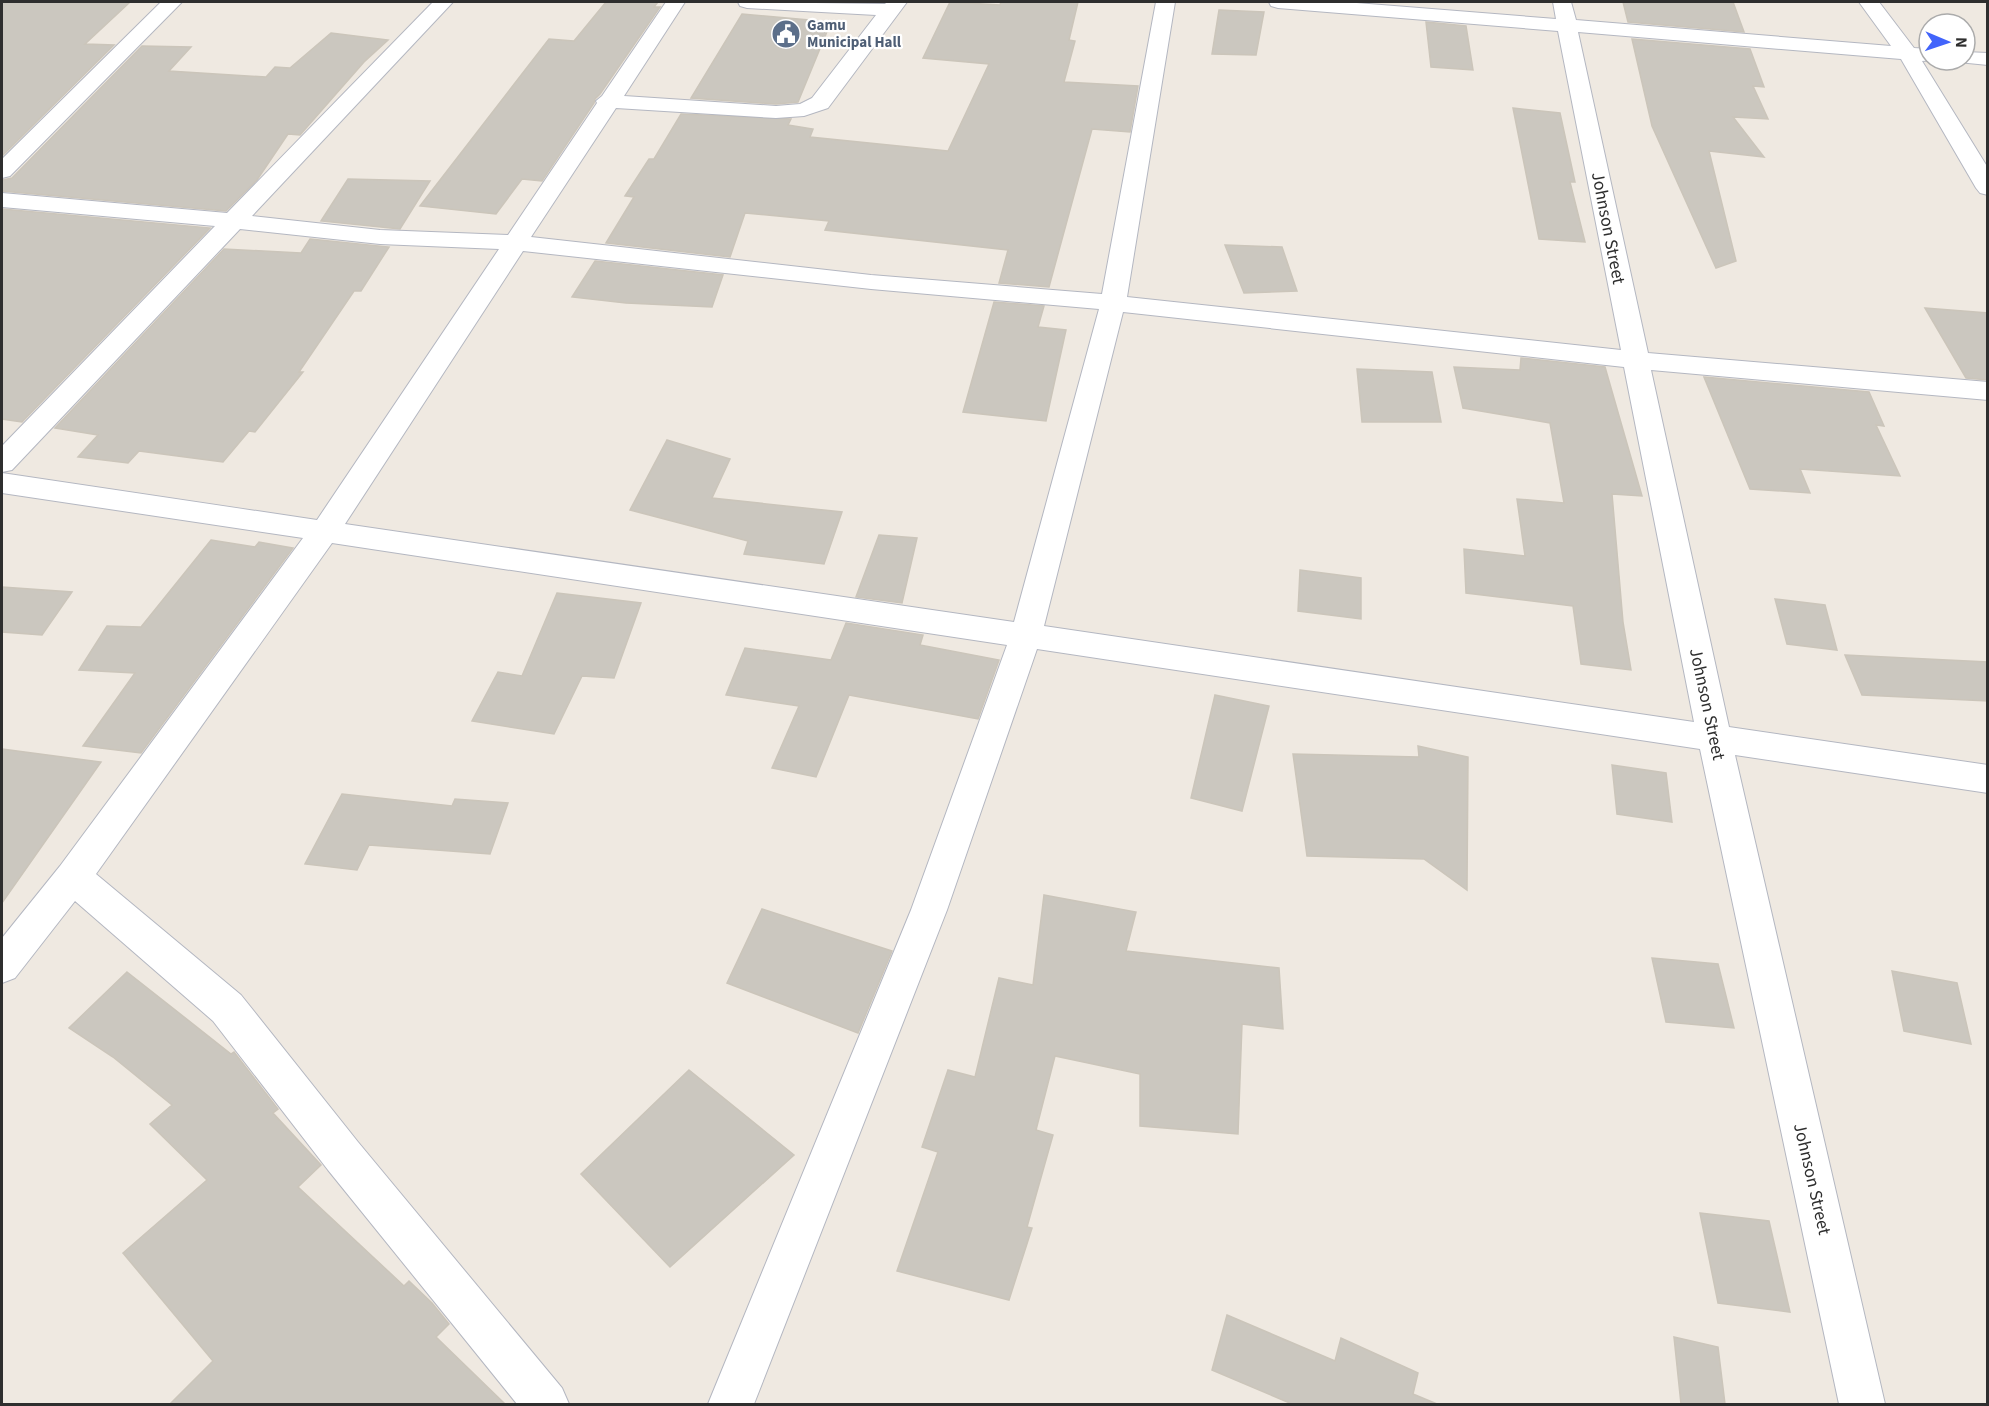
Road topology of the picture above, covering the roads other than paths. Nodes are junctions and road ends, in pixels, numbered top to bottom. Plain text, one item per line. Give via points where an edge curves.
1 (172, 2) edge
2 (443, 2) edge
3 (675, 2) edge
4 (747, 2) edge
5 (1166, 2) edge
6 (1278, 2) edge
7 (1869, 2) edge
8 (894, 6) edge
9 (1565, 14) edge
10 (1917, 54) edge
11 (1917, 55) edge
12 (1927, 72) edge
13 (607, 101) junction
14 (2, 171) edge
15 (1988, 188) edge
16 (2, 200) edge
17 (234, 221) junction
18 (517, 243) junction
19 (1113, 303) junction
20 (1634, 360) junction
21 (1988, 391) edge
22 (2, 463) edge
23 (2, 483) edge
24 (324, 532) junction
25 (1026, 636) junction
26 (1714, 737) junction
27 (1988, 779) edge
28 (73, 877) junction
29 (2, 966) edge
30 (546, 1404) edge
31 (731, 1404) edge
32 (1862, 1404) edge

1 - 14 street
2 - 17 street
3 - 13 street
4 - 8 street
5 - 19 street
6 - 9 street
7 - 10 street
8 - 13 street via 820,103 804,110 776,112
9 - 11 street
9 - 20 street, Johnson Street
12 - 15 street
13 - 18 street
16 - 17 street
17 - 18 street via 380,237
17 - 22 street
18 - 19 street via 871,282
18 - 24 street
19 - 20 street
19 - 25 street
20 - 21 street
20 - 26 street, Johnson Street
23 - 24 street
24 - 25 street
24 - 28 street
25 - 26 street
25 - 31 street via 929,910
26 - 27 street
26 - 32 street, Johnson Street
28 - 29 street
28 - 30 street via 227,1008

